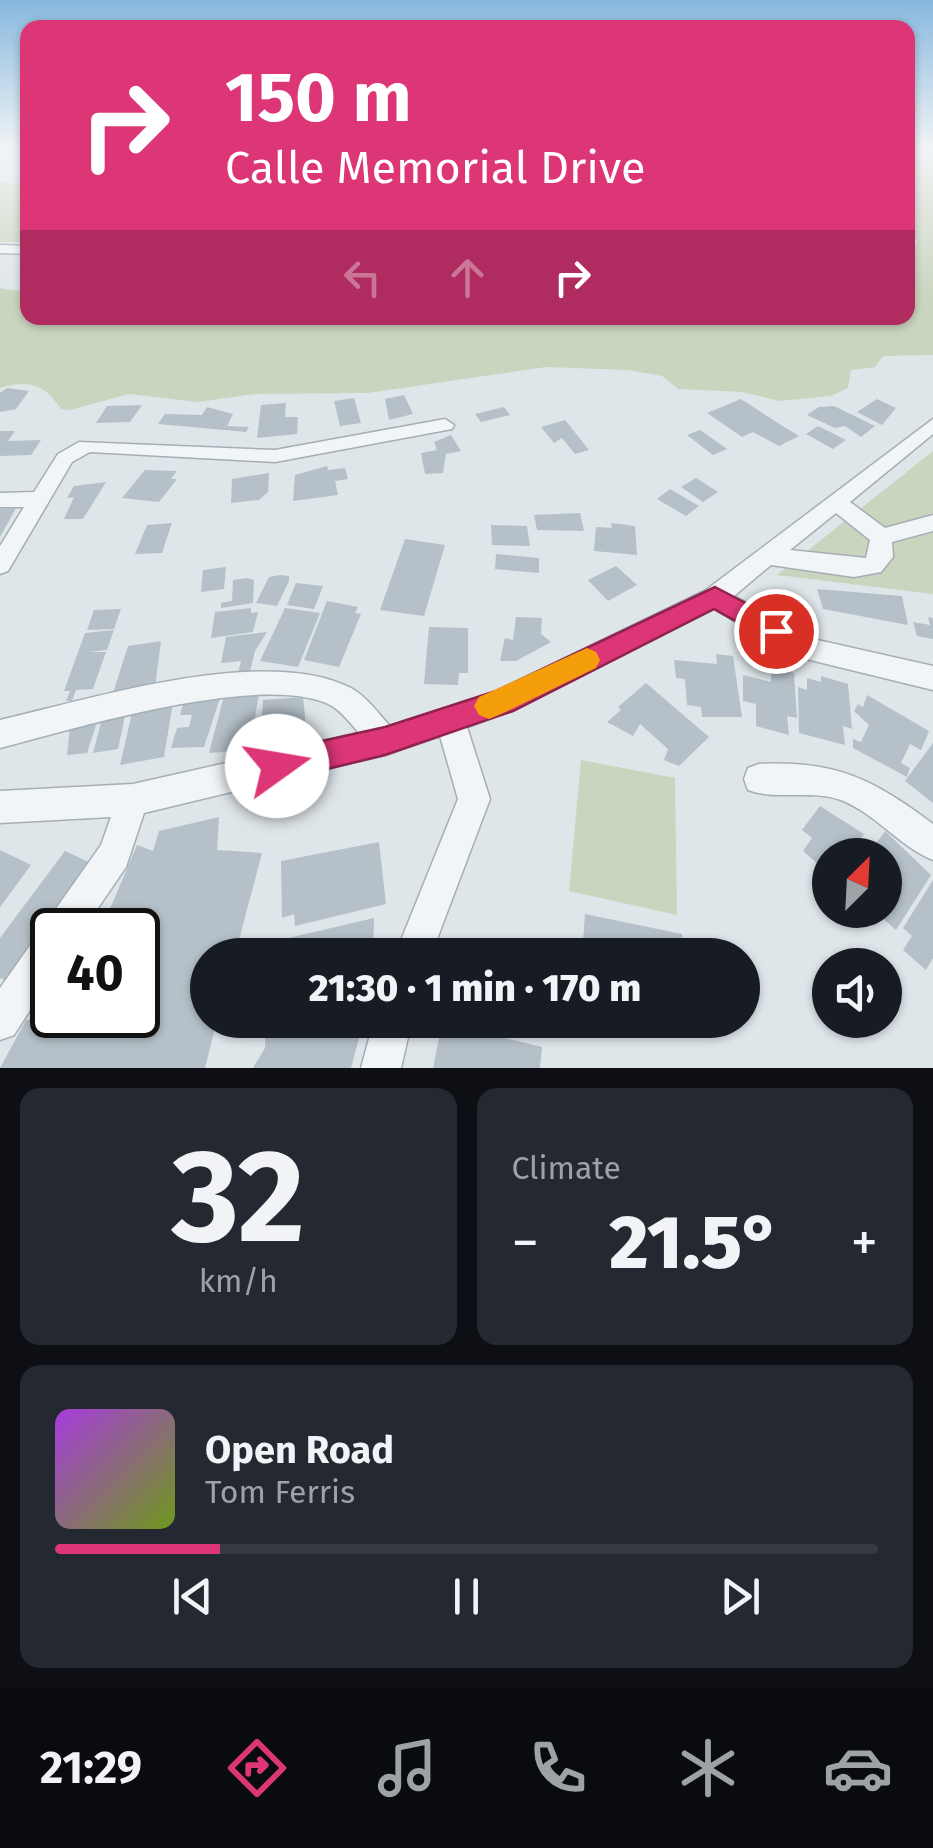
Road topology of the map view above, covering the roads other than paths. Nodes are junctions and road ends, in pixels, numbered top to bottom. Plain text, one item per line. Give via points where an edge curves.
1 (445, 424) dead end
2 (933, 426) edge
3 (37, 499) junction
4 (0, 500) edge
5 (836, 503) junction
6 (933, 524) edge
7 (881, 537) junction
8 (766, 556) junction
9 (0, 565) edge
10 (715, 597) junction
11 (933, 678) edge
12 (450, 719) junction
13 (0, 734) edge
14 (385, 741) junction
15 (759, 779) dead end
16 (133, 800) junction
17 (0, 807) edge
18 (933, 844) edge
19 (77, 908) edge
20 (420, 938) edge
21 (30, 977) edge
22 (0, 1022) edge
23 (388, 1038) edge
24 (381, 1068) edge

1 - 3 street via 275,456 86,446 65,458
2 - 5 street
3 - 4 street
3 - 9 street
5 - 7 street
5 - 8 street
6 - 7 street
7 - 8 street via 884,547 873,566
8 - 10 street
10 - 11 street via 808,648
10 - 12 street via 502,702
12 - 14 street
12 - 20 street via 474,799
13 - 14 street via 134,702 257,683 341,696
14 - 16 street
15 - 18 street via 806,774 866,792
16 - 17 street
16 - 19 street via 114,855
21 - 22 street
23 - 24 street

